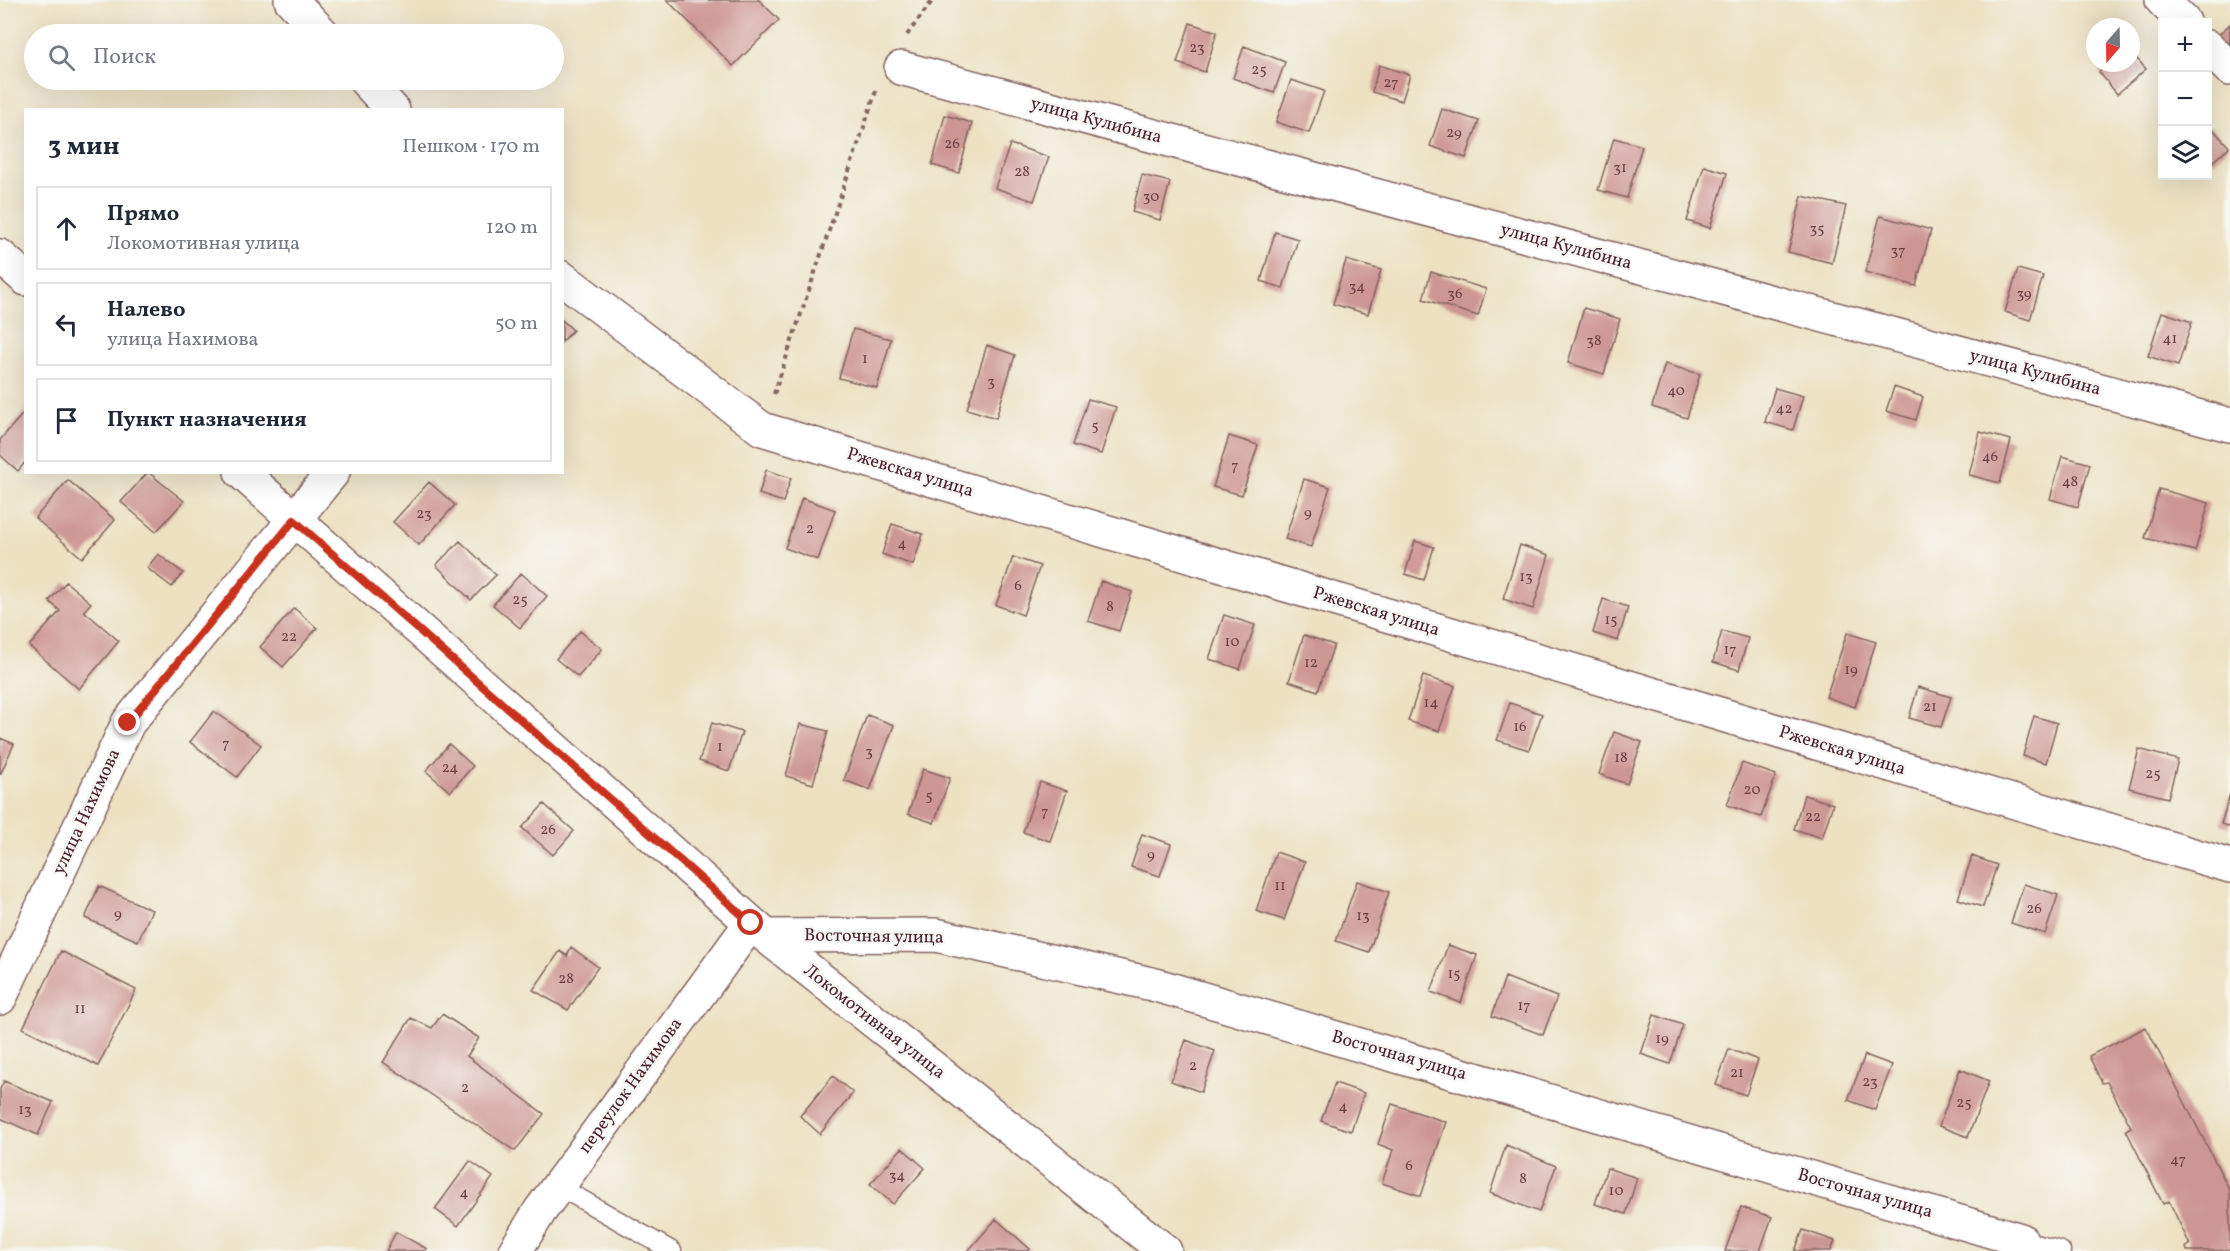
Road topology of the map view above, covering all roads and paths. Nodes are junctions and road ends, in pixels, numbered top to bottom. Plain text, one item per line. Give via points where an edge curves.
1 (291, 0) edge
2 (933, 0) edge
3 (2162, 0) edge
4 (2180, 18) edge
5 (314, 24) edge
6 (906, 36) dead end
7 (2212, 51) edge
8 (2230, 69) edge
9 (890, 77) joint
10 (374, 90) edge
11 (391, 108) edge
12 (0, 256) edge
13 (24, 277) edge
14 (564, 280) edge
15 (2230, 425) edge
16 (762, 429) junction
17 (243, 474) edge
18 (331, 474) edge
19 (294, 520) junction
20 (2230, 866) edge
21 (758, 929) junction
22 (0, 998) edge
23 (558, 1186) junction
24 (2021, 1240) joint
25 (515, 1251) edge
26 (672, 1251) edge
27 (1165, 1251) edge
28 (2061, 1251) edge

1 - 5 street
2 - 6 path
3 - 4 street
7 - 8 street
9 - 15 street, улица Кулибина
9 - 16 path
10 - 11 street
12 - 13 street
14 - 16 street, Ржевская улица
16 - 20 street, Ржевская улица
17 - 19 street, Локомотивная улица
18 - 19 street, улица Нахимова
19 - 21 street, Локомотивная улица
19 - 22 street, улица Нахимова via 128,723
21 - 23 street, переулок Нахимова
21 - 24 street, Восточная улица via 936,934 1156,985
21 - 27 street, Локомотивная улица
23 - 25 street, переулок Нахимова
23 - 26 lane
24 - 28 lane

